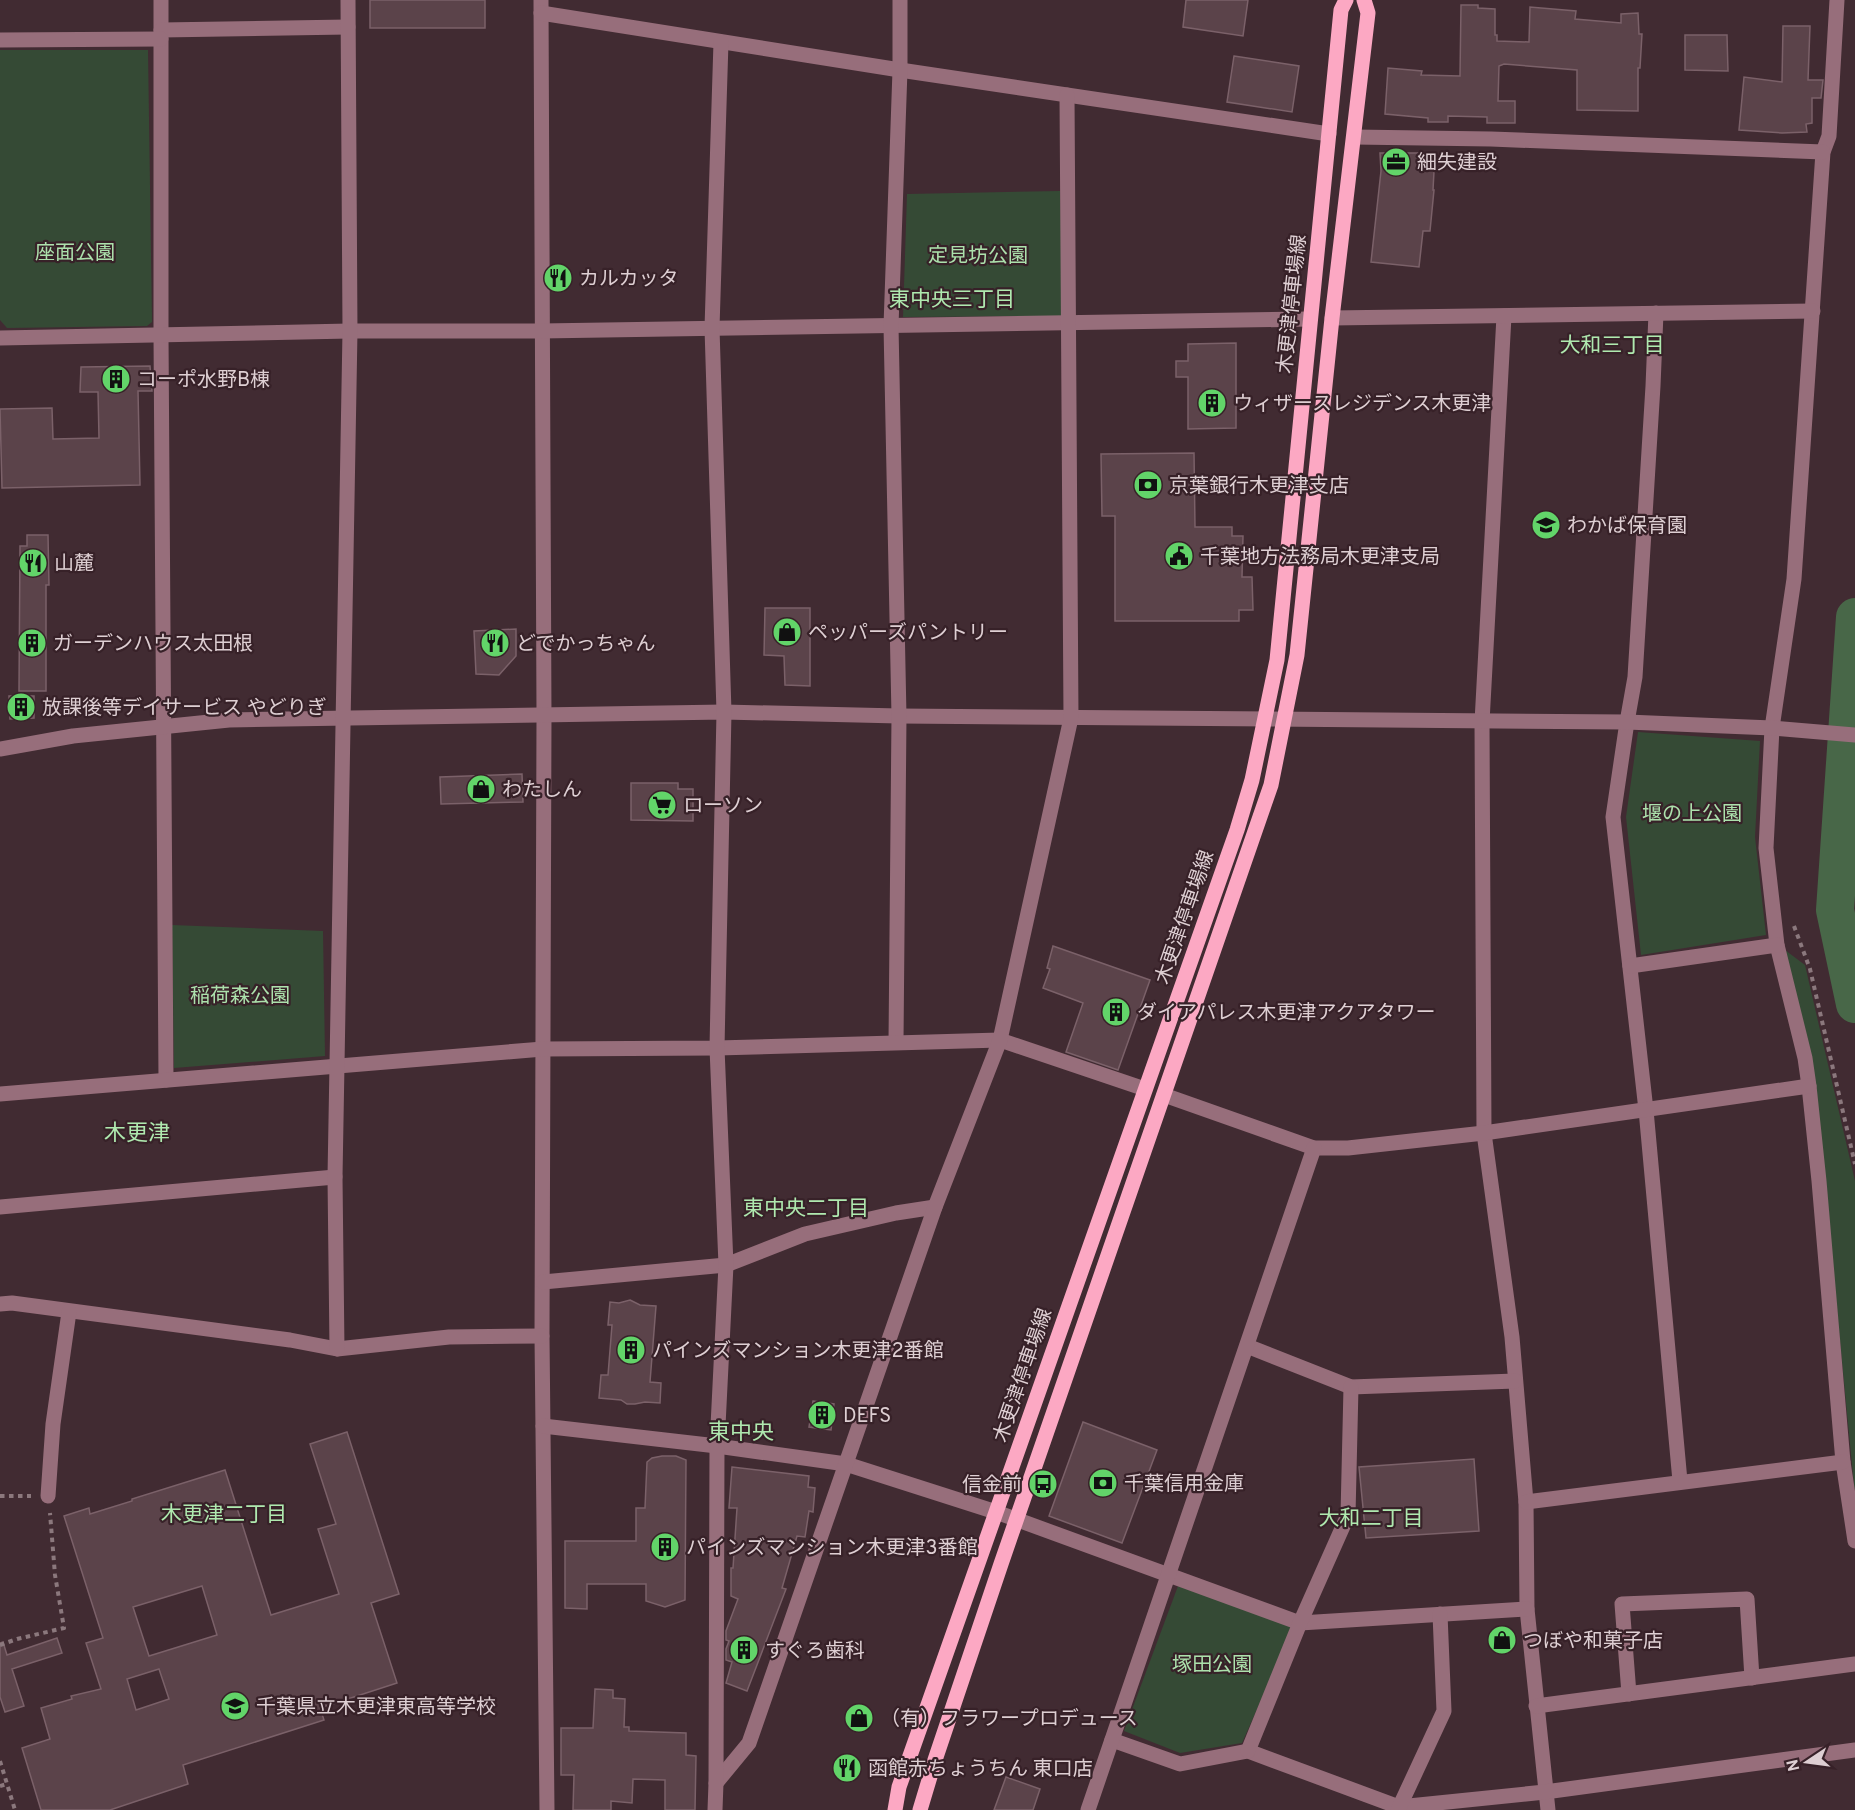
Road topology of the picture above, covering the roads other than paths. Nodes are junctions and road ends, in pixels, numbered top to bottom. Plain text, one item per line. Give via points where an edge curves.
1 (161, 0) edge
2 (348, 0) edge
3 (900, 0) edge
4 (1346, 0) edge
5 (1364, 0) edge
6 (1837, 0) edge
7 (541, 7) edge
8 (348, 27) junction
9 (161, 35) junction
10 (0, 40) edge
11 (722, 42) junction
12 (900, 70) junction
13 (1067, 95) junction
14 (1329, 134) junction
15 (1354, 136) junction
16 (1823, 152) junction
17 (1813, 311) junction
18 (1656, 313) junction
19 (1504, 315) junction
20 (1332, 318) junction
21 (1310, 319) junction
22 (1069, 322) junction
23 (891, 326) junction
24 (712, 328) junction
25 (350, 331) junction
26 (541, 331) junction
27 (161, 335) junction
28 (0, 338) edge
29 (724, 712) junction
30 (544, 716) junction
31 (899, 716) junction
32 (344, 718) junction
33 (1071, 718) junction
34 (1284, 718) junction
35 (1264, 719) junction
36 (1482, 722) junction
37 (1627, 722) junction
38 (164, 727) junction
39 (1772, 728) junction
40 (1855, 735) edge
41 (0, 749) edge
42 (1777, 945) junction
43 (1630, 966) junction
44 (1000, 1040) junction
45 (896, 1042) junction
46 (717, 1048) junction
47 (543, 1049) junction
48 (338, 1065) junction
49 (166, 1080) junction
50 (1809, 1086) junction
51 (1145, 1089) junction
52 (0, 1094) edge
53 (1164, 1095) junction
54 (1646, 1110) junction
55 (1484, 1133) junction
56 (1314, 1148) junction
57 (335, 1177) junction
58 (0, 1208) edge
59 (935, 1208) junction
60 (726, 1265) junction
61 (543, 1282) junction
62 (0, 1304) edge
63 (69, 1312) junction
64 (542, 1336) junction
65 (1247, 1346) junction
66 (337, 1349) junction
67 (1515, 1382) junction
68 (1351, 1387) junction
69 (543, 1426) junction
70 (717, 1446) junction
71 (1843, 1462) junction
72 (846, 1464) junction
73 (1680, 1481) junction
74 (48, 1496) road end
75 (1526, 1502) junction
76 (996, 1512) junction
77 (1017, 1520) junction
78 (1855, 1541) edge
79 (1169, 1574) junction
80 (1527, 1609) junction
81 (1440, 1614) junction
82 (1300, 1623) junction
83 (1855, 1664) edge
84 (1752, 1678) junction
85 (1629, 1694) junction
86 (1536, 1706) junction
87 (1112, 1740) junction
88 (1855, 1750) edge
89 (1248, 1751) junction
90 (716, 1783) junction
91 (1545, 1792) junction
92 (1399, 1808) edge
93 (547, 1810) edge
94 (714, 1810) edge
95 (896, 1810) edge
96 (920, 1810) edge
97 (1088, 1810) edge
98 (1548, 1810) edge

1 - 9 street
2 - 8 street
3 - 12 street
4 - 14 main road, 木更津停車場線 via 1341,10
5 - 15 main road, 木更津停車場線 via 1368,13
6 - 16 street via 1829,136
7 - 11 street
7 - 26 street
8 - 9 street
8 - 25 street
9 - 10 street
9 - 27 street
11 - 12 street
11 - 24 street
12 - 13 street
12 - 23 street
13 - 14 street
13 - 22 street
14 - 21 main road, 木更津停車場線
15 - 16 street
15 - 20 main road, 木更津停車場線
16 - 17 street
17 - 18 street
17 - 39 street via 1794,579
18 - 19 street
18 - 37 street via 1635,677
19 - 20 street
19 - 36 street
20 - 34 main road, 木更津停車場線 via 1297,655
21 - 22 street
21 - 35 main road, 木更津停車場線 via 1277,660
22 - 23 street
22 - 33 street
23 - 24 street
23 - 31 street
24 - 26 street
24 - 29 street
25 - 26 street
25 - 27 street
25 - 32 street
26 - 30 street
27 - 28 street
27 - 38 street
29 - 30 street
29 - 31 street
29 - 46 street
30 - 32 street
30 - 47 street
31 - 33 street
31 - 45 street
32 - 38 street via 229,720
32 - 48 street
33 - 35 street
33 - 44 street
34 - 35 street
34 - 36 street
34 - 53 main road, 木更津停車場線 via 1271,785
35 - 51 main road, 木更津停車場線 via 1237,831
36 - 37 street
36 - 55 street
37 - 39 street
37 - 43 street via 1613,818
38 - 41 street via 72,736
38 - 49 street
39 - 40 street
39 - 42 street via 1766,848
42 - 43 street
42 - 50 street
43 - 54 street
44 - 45 street
44 - 51 street
44 - 59 street
45 - 46 street
46 - 47 street
46 - 60 street
47 - 48 street
47 - 61 street
48 - 49 street
48 - 57 street
49 - 52 street
50 - 54 street
50 - 71 street
51 - 76 main road, 木更津停車場線
53 - 56 street
53 - 77 main road, 木更津停車場線
54 - 55 street
54 - 73 street
55 - 56 street
55 - 67 street
56 - 65 street
57 - 58 street
57 - 66 street
59 - 60 street via 805,1234
59 - 72 street
60 - 61 street
60 - 70 street
61 - 64 street
62 - 63 street
63 - 66 street
63 - 74 street via 53,1424
64 - 66 street via 449,1337
64 - 69 street
65 - 68 street
65 - 79 street
67 - 68 street
67 - 75 street
68 - 82 street via 1348,1515
69 - 70 street
69 - 93 street
70 - 72 street
70 - 90 street
71 - 73 street
71 - 78 street
72 - 76 street
72 - 90 street via 749,1743
73 - 75 street
75 - 80 street
76 - 77 street
76 - 95 main road, 木更津停車場線 via 899,1787
77 - 79 street
77 - 96 main road, 木更津停車場線
79 - 82 street
79 - 87 street
80 - 81 street
80 - 86 street
81 - 82 street
81 - 92 street via 1444,1711
82 - 89 street
83 - 84 street
84 - 85 street
84 - 85 street via 1747,1599 1622,1604
85 - 86 street
86 - 91 street
87 - 89 street via 1180,1764
87 - 97 street
88 - 91 street
89 - 92 street
90 - 94 street
91 - 92 street
91 - 98 street

